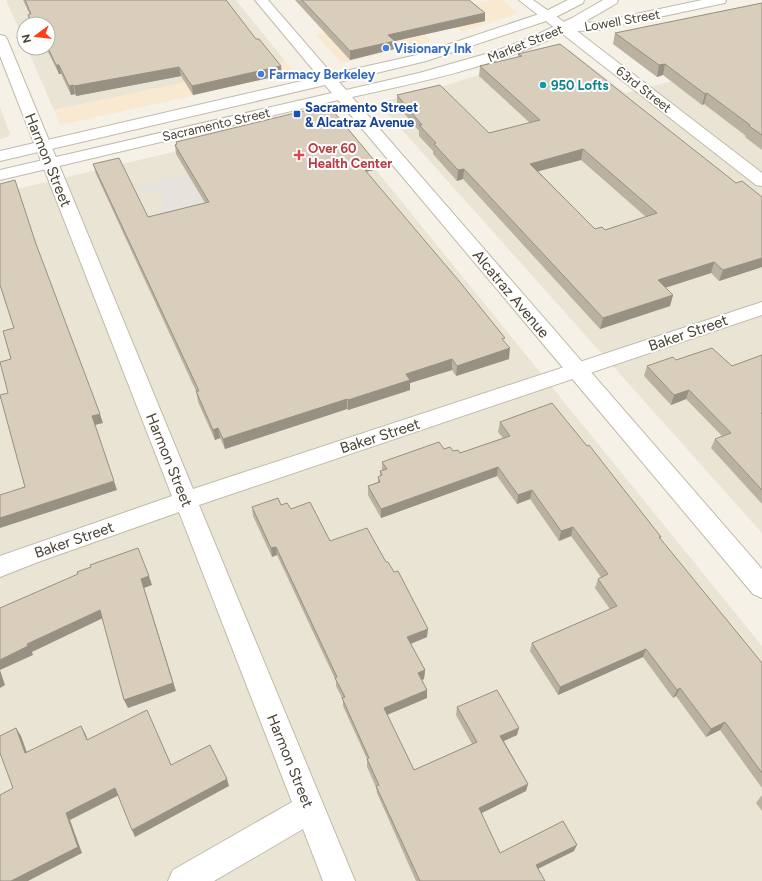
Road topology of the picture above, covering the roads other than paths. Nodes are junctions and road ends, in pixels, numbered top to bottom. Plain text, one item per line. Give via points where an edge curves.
1 (260, 0) edge
2 (526, 0) edge
3 (578, 0) edge
4 (612, 0) edge
5 (720, 0) edge
6 (679, 8) junction
7 (595, 12) junction
8 (547, 16) junction
9 (564, 28) junction
10 (0, 39) edge
11 (421, 58) joint
12 (433, 75) joint
13 (336, 88) junction
14 (46, 155) junction
15 (0, 156) edge
16 (0, 175) edge
17 (762, 181) edge
18 (762, 308) edge
19 (577, 370) junction
20 (185, 501) junction
21 (0, 567) edge
22 (762, 587) edge
23 (309, 809) junction
24 (184, 881) edge
25 (339, 881) edge

1 - 13 street, Alcatraz Avenue
2 - 8 street, 63rd Street
3 - 8 street, Market Street
4 - 7 street, Market Street
5 - 6 street, Lowell Street
6 - 7 street, Lowell Street
6 - 9 street, Lowell Street via 598,26
7 - 8 street, Lowell Street
7 - 9 street, Market Street
8 - 9 street, 63rd Street
8 - 11 street, Market Street
9 - 12 street, Market Street via 487,59
9 - 17 street, 63rd Street
10 - 14 street, Harmon Street
11 - 13 street, Sacramento Street
12 - 13 street, Sacramento Street
13 - 14 street, Sacramento Street
13 - 19 street, Alcatraz Avenue
14 - 15 street, Sacramento Street
14 - 16 street, Sacramento Street
14 - 20 street, Harmon Street
18 - 19 street, Baker Street
19 - 20 street, Baker Street
19 - 22 street, Alcatraz Avenue
20 - 21 street, Baker Street
20 - 23 street, Harmon Street
23 - 24 street
23 - 25 street, Harmon Street

